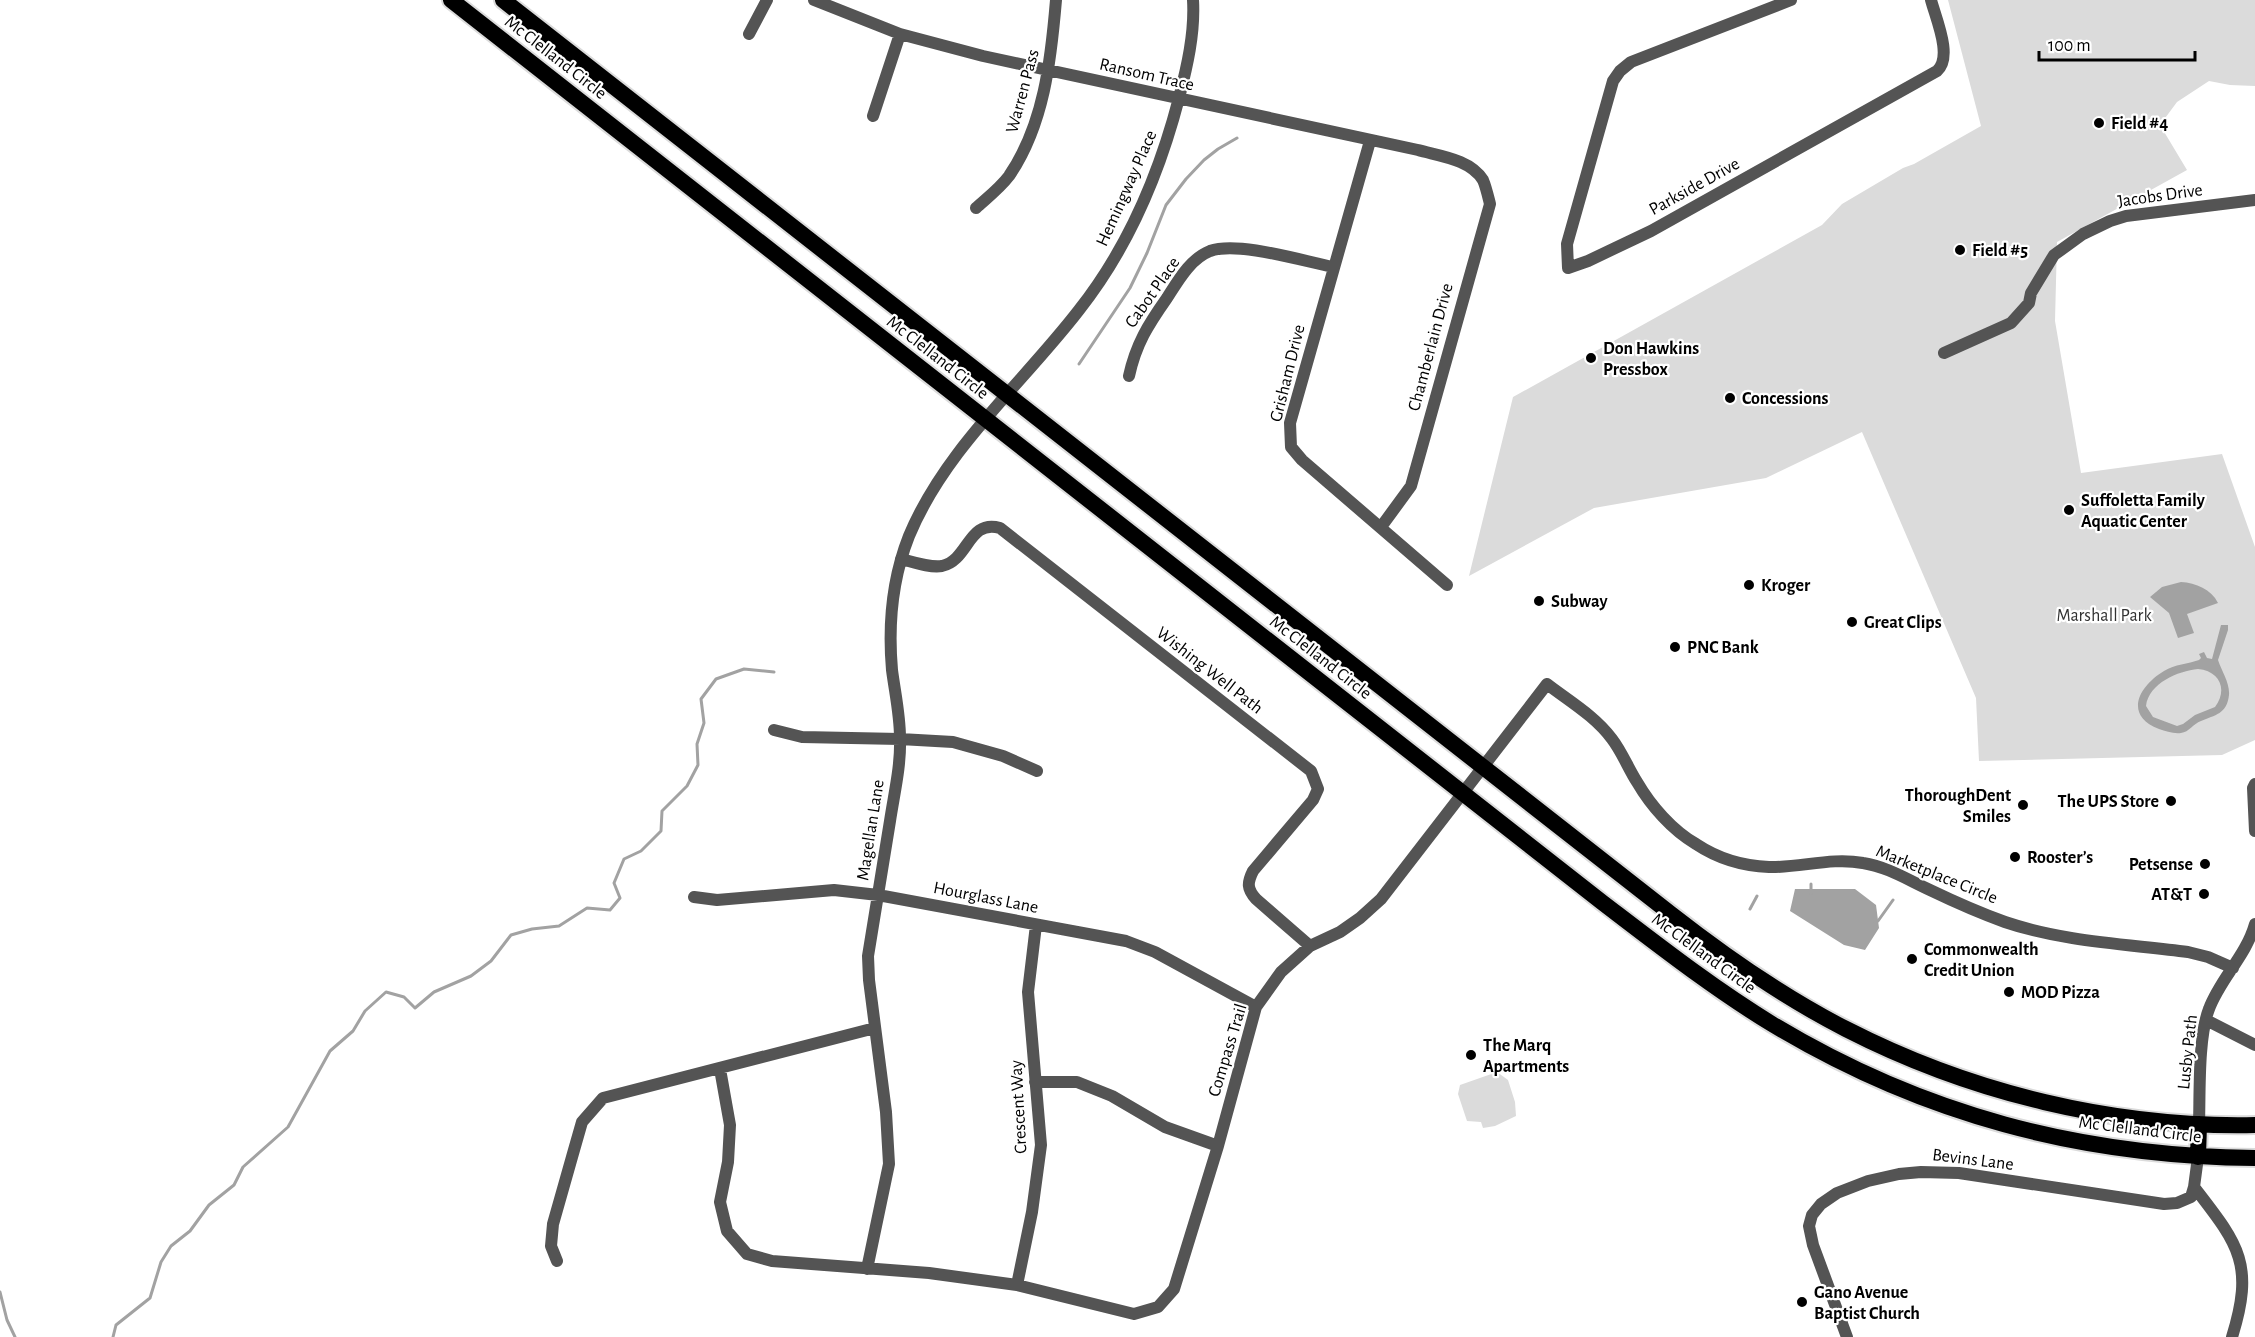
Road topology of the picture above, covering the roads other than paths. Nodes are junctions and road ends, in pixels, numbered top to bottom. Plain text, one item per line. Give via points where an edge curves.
1 (451, 0) edge
2 (503, 0) edge
3 (767, 0) edge
4 (814, 0) edge
5 (1056, 0) edge
6 (1193, 0) edge
7 (1791, 0) edge
8 (1931, 0) edge
9 (749, 34) dead end
10 (900, 34) junction
11 (1049, 71) junction
12 (1179, 99) junction
13 (873, 116) dead end
14 (1370, 141) junction
15 (1476, 172) joint
16 (2255, 200) edge
17 (976, 208) dead end
18 (1333, 267) junction
19 (1944, 353) dead end
20 (1129, 376) dead end
21 (1008, 395) junction
22 (986, 419) junction
23 (1381, 527) junction
24 (901, 559) junction
25 (1447, 585) dead end
26 (774, 730) dead end
27 (900, 739) junction
28 (1483, 766) junction
29 (1037, 771) dead end
30 (2255, 784) edge
31 (1463, 792) junction
32 (2255, 831) edge
33 (878, 895) junction
34 (694, 897) dead end
35 (2255, 924) edge
36 (1036, 925) junction
37 (1310, 946) junction
38 (2233, 968) junction
39 (1256, 1007) junction
40 (2206, 1020) junction
41 (875, 1028) junction
42 (2255, 1045) edge
43 (720, 1069) junction
44 (1035, 1082) junction
45 (2199, 1124) junction
46 (2255, 1125) edge
47 (1218, 1146) junction
48 (2198, 1157) junction
49 (2255, 1158) edge
50 (2194, 1187) junction
51 (557, 1261) dead end
52 (867, 1269) junction
53 (1017, 1285) junction
54 (1847, 1337) edge
55 (2232, 1337) edge

1 - 22 highway, Mc Clelland Circle
2 - 21 highway, Mc Clelland Circle
3 - 9 street
4 - 10 street, Ransom Trace
5 - 11 street, Warren Pass
6 - 12 street, Hemingway Place via 1188,67
7 - 8 street, Parkside Drive via 1631,62 1620,71 1613,81 1567,244 1568,268 1651,231 1937,71 1943,66 1945,53
10 - 11 street, Ransom Trace
10 - 13 street
11 - 12 street, Ransom Trace
11 - 17 street, Warren Pass via 1024,152 1007,178
12 - 14 street, Ransom Trace
12 - 21 street, Hemingway Place via 1154,178 1110,267
14 - 15 street, Ransom Trace via 1462,162
14 - 18 street, Grisham Drive
15 - 23 street, Chamberlain Drive via 1484,182 1490,204 1411,486
16 - 19 street, Jacobs Drive via 2126,216 2101,225 2054,255 2029,303 2011,323
18 - 20 street, Cabot Place via 1239,248 1210,251 1189,266 1145,330 1134,352
18 - 23 street, Grisham Drive via 1290,423 1291,447
21 - 22 street, Hemingway Place
21 - 28 highway, Mc Clelland Circle
22 - 24 street, Magellan Lane via 921,510
22 - 31 highway, Mc Clelland Circle
23 - 25 street, Grisham Drive
24 - 27 street, Magellan Lane via 890,614
24 - 37 street, Wishing Well Path via 941,566 955,559 984,527 1000,528 1311,771 1318,789 1313,800 1248,882 1256,899
26 - 27 street via 802,737
27 - 29 street via 953,742 1003,756
27 - 33 street, Magellan Lane
28 - 31 street, Marketplace Circle
28 - 38 street, Marketplace Circle via 1547,684 1598,722 1653,805 1695,844 1717,855 1770,867 1864,863 1884,868 1996,918 2048,934 2188,952
28 - 45 highway, Mc Clelland Circle via 1707,942 1769,985 1846,1029 1918,1061 2032,1099 2136,1118
30 - 32 street
31 - 37 street, Compass Trail via 1380,899 1340,932
31 - 48 highway, Mc Clelland Circle via 1727,995 1849,1066 1927,1100 2026,1131 2113,1148
33 - 34 street, Hourglass Lane via 834,890 717,900
33 - 36 street, Hourglass Lane
33 - 41 street, Magellan Lane via 868,956
35 - 38 street, Lusby Path
36 - 39 street, Hourglass Lane via 1125,941 1155,952
36 - 44 street, Crescent Way via 1028,993
37 - 39 street, Compass Trail via 1281,972
38 - 40 street, Lusby Path
39 - 47 street, Compass Trail
40 - 42 street
40 - 45 street, Lusby Path
41 - 43 street
41 - 52 street, Magellan Lane via 889,1164
43 - 51 street via 603,1098 582,1122 553,1224 551,1246
43 - 52 street via 730,1125 720,1202 727,1231 747,1254 772,1261
44 - 47 street via 1077,1082 1112,1096 1166,1127
44 - 53 street, Crescent Way via 1041,1145
45 - 46 highway, Mc Clelland Circle
45 - 48 highway
47 - 53 street, Compass Trail via 1174,1289 1158,1307 1134,1314
48 - 49 highway, Mc Clelland Circle
48 - 50 street
50 - 54 street, Bevins Lane via 2191,1197 2164,1204 1959,1173 1921,1172 1868,1181 1837,1193 1821,1204 1809,1226
50 - 55 street via 2233,1239 2241,1259 2245,1280
52 - 53 street

